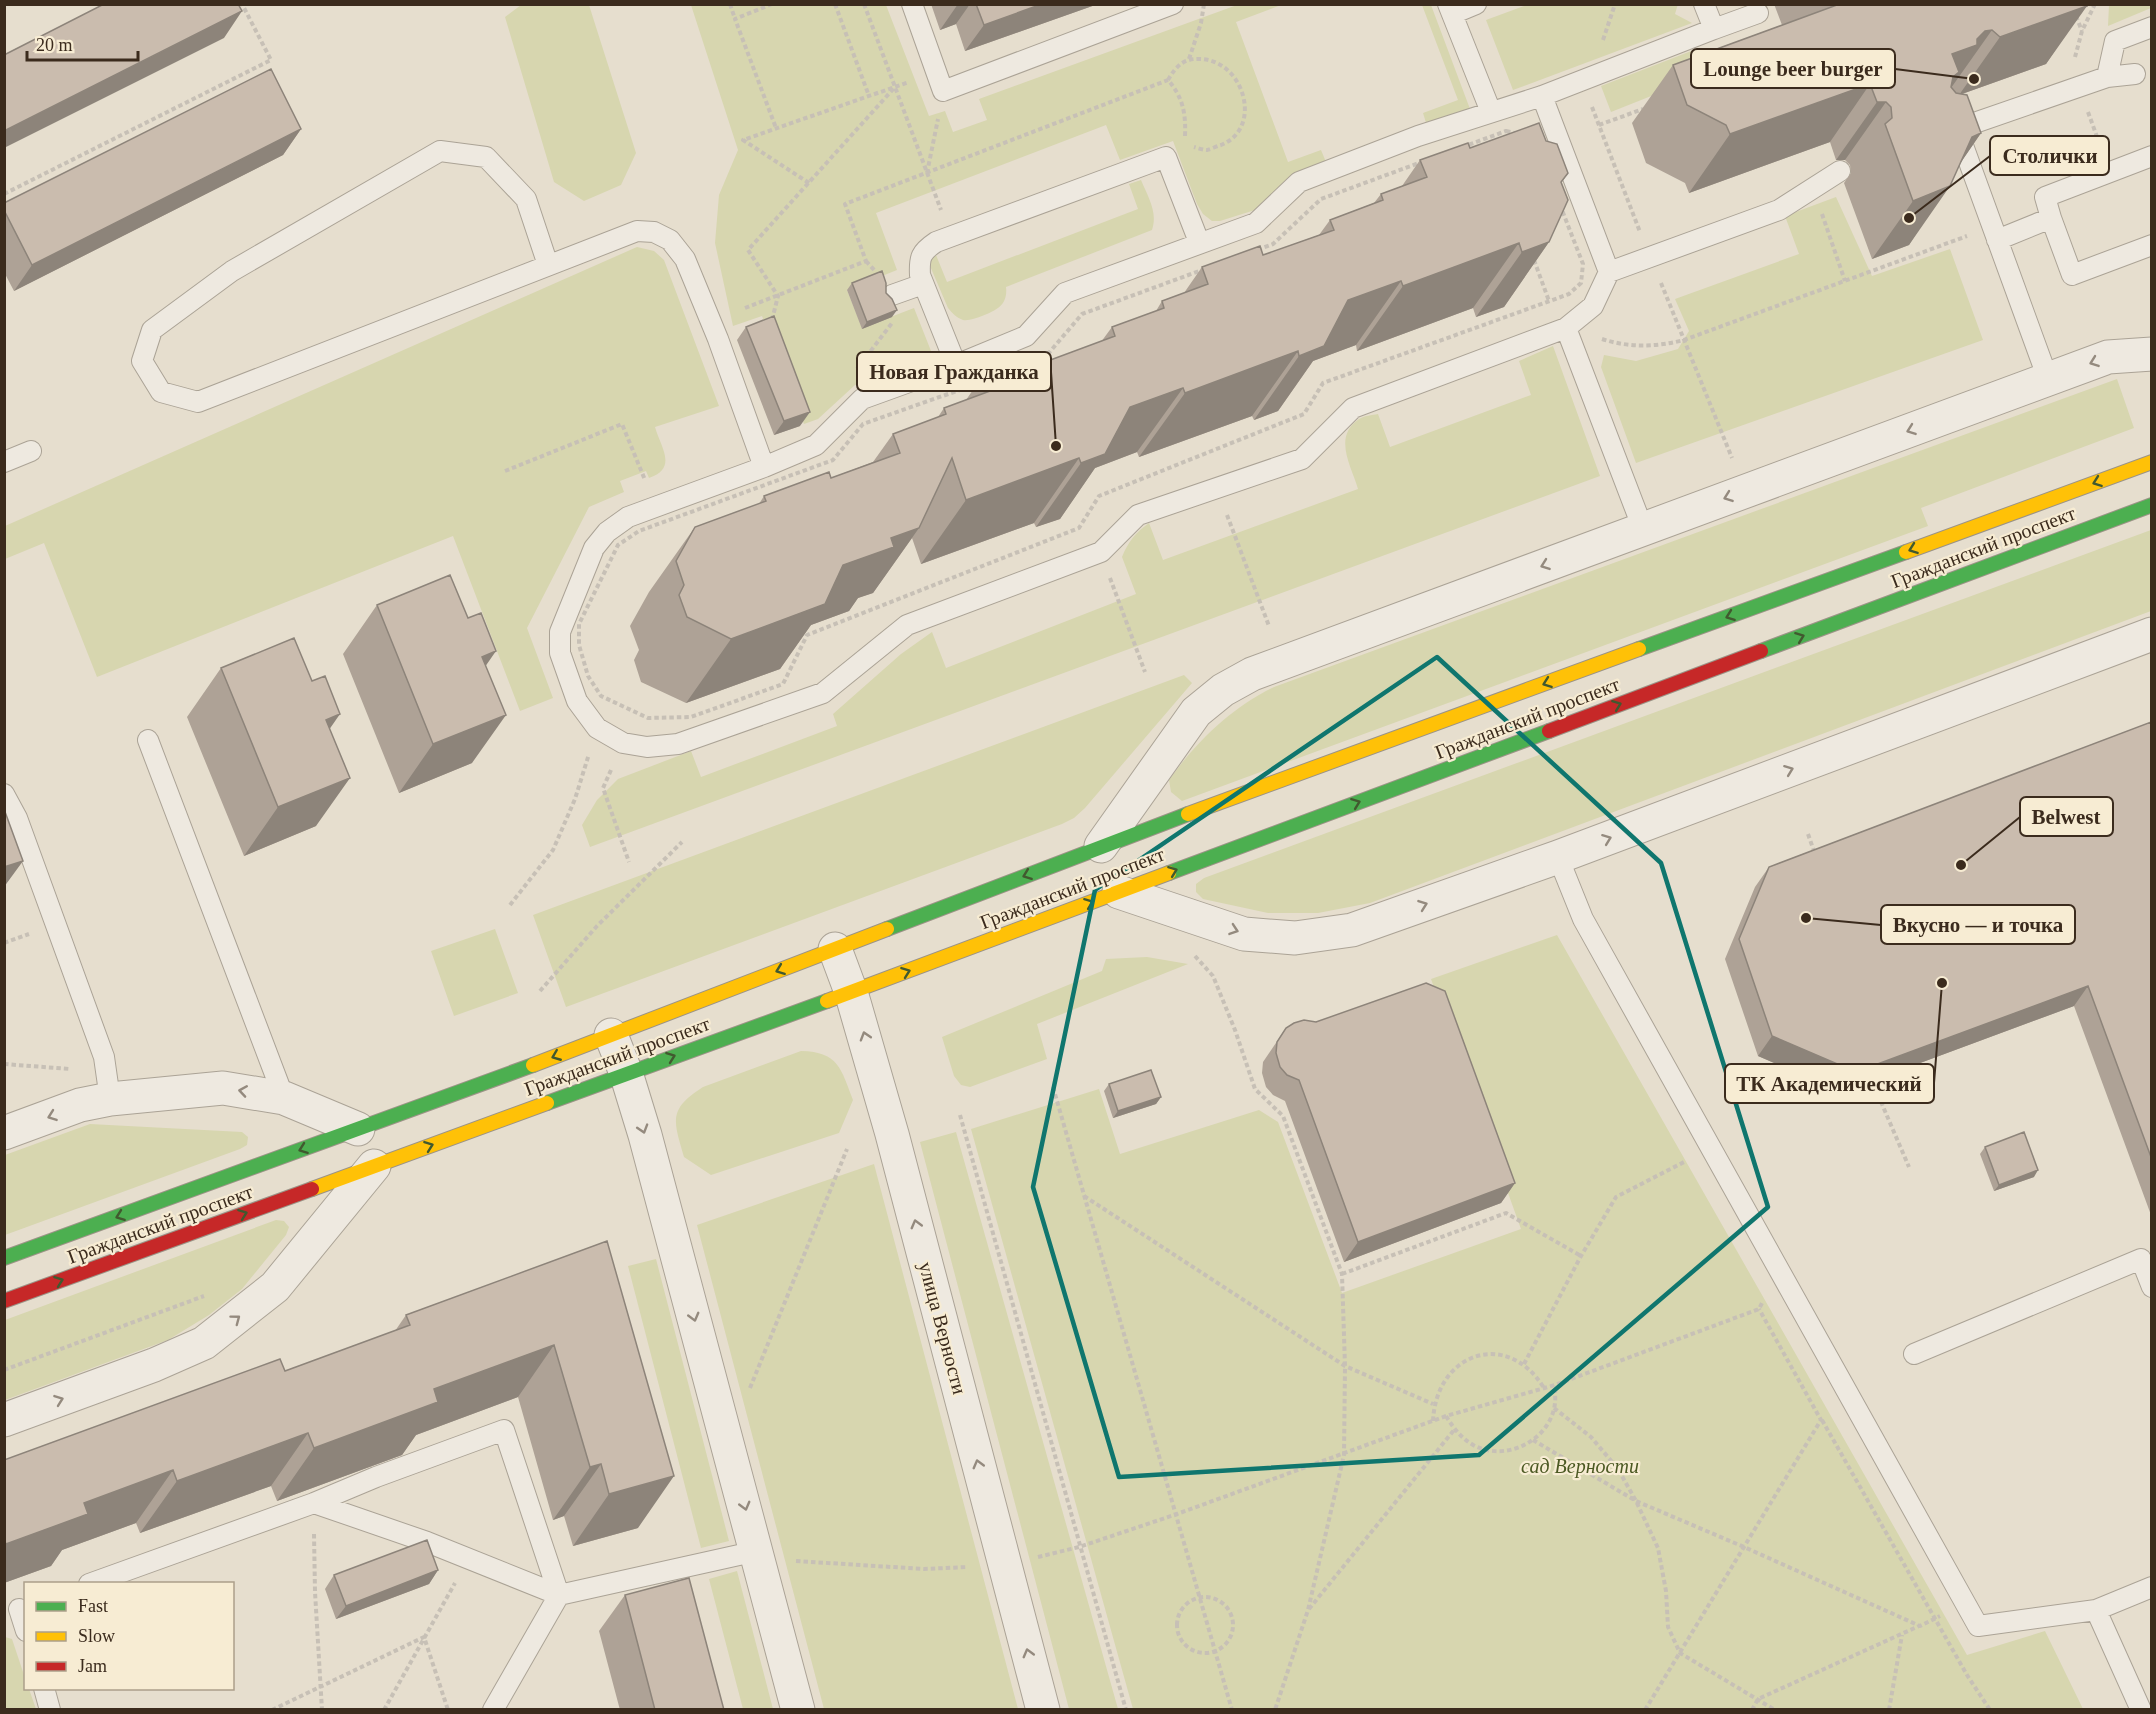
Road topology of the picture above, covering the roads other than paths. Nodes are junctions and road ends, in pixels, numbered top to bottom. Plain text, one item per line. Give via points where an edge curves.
1 (912, 4) edge
2 (1173, 4) edge
3 (1476, 4) edge
4 (1704, 4) edge
5 (1450, 10) edge
6 (1758, 13) dead end
7 (2151, 27) edge
8 (1714, 29) junction
9 (2135, 74) dead end
10 (2107, 77) junction
11 (1542, 96) junction
12 (1950, 108) edge
13 (1491, 112) junction
14 (1957, 129) junction
15 (1937, 136) edge
16 (2151, 156) edge
17 (1840, 171) edge
18 (2051, 218) junction
19 (1997, 240) junction
20 (1199, 242) junction
21 (2151, 245) edge
22 (548, 265) junction
23 (1609, 272) junction
24 (923, 284) junction
25 (892, 295) edge
26 (1566, 328) junction
27 (2151, 354) edge
28 (956, 365) junction
29 (2048, 380) junction
30 (31, 451) dead end
31 (4, 462) edge
32 (2151, 462) edge
33 (764, 467) junction
34 (2151, 505) edge
35 (1643, 528) junction
36 (2151, 634) edge
37 (148, 740) dead end
38 (4, 794) edge
39 (1101, 846) junction
40 (1558, 857) junction
41 (1119, 892) junction
42 (835, 949) junction
43 (851, 992) junction
44 (611, 1035) junction
45 (626, 1073) junction
46 (284, 1098) junction
47 (110, 1099) junction
48 (358, 1129) junction
49 (4, 1133) edge
50 (374, 1166) junction
51 (4, 1258) edge
52 (2151, 1287) edge
53 (4, 1301) edge
54 (1914, 1354) dead end
55 (4, 1420) edge
56 (314, 1503) junction
57 (771, 1556) junction
58 (95, 1582) edge
59 (2151, 1587) edge
60 (558, 1595) junction
61 (16, 1610) edge
62 (2096, 1610) junction
63 (24, 1627) edge
64 (44, 1690) edge
65 (50, 1710) edge
66 (493, 1710) edge
67 (798, 1710) edge
68 (1042, 1710) edge
69 (2141, 1710) edge

1 - 2 lane via 943,91
3 - 5 lane
4 - 8 lane
5 - 13 lane
6 - 8 lane
7 - 10 lane via 2115,41
8 - 11 lane
9 - 10 lane
10 - 14 lane
11 - 13 lane
11 - 23 lane
12 - 14 lane
13 - 20 lane via 1299,182 1256,223
14 - 15 lane
14 - 19 lane
16 - 18 lane via 2045,197
17 - 23 lane via 1779,210
18 - 19 lane
18 - 21 lane via 2072,275
19 - 29 lane
20 - 24 lane via 1166,157 936,242 924,250 919,263
20 - 28 lane via 1065,293 1026,336
22 - 22 lane via 198,402 161,392 142,361 152,330 232,271 440,151 486,157 526,199
22 - 33 lane via 637,231 654,232 670,240 685,259
23 - 26 lane via 1593,306
24 - 25 lane
24 - 28 lane
26 - 33 lane via 1353,408 1302,459 1138,515 1101,552 907,625 823,693 678,744 647,747 623,743 597,728 577,701 560,653 560,632 594,548 607,532 628,517
26 - 35 lane
27 -> 29 street via 2108,357
28 - 33 lane via 862,399 820,454
29 -> 35 street
30 - 31 lane
32 -> 39 main road, Гражданский проспект
41 -> 34 main road, Гражданский проспект
35 -> 39 street via 1252,674 1222,690 1196,712
40 -> 36 street
37 - 46 lane
38 - 47 lane via 17,818 104,1057
39 -> 42 main road, Гражданский проспект
41 -> 40 street via 1244,934 1295,938 1352,930
40 - 62 lane via 1582,919 1978,1626
43 -> 41 main road, Гражданский проспект
42 - 43 street, улица Верности
42 -> 44 main road, Гражданский проспект
45 -> 43 main road, Гражданский проспект
68 -> 43 street, улица Верности via 892,1134
44 - 45 street
44 -> 48 main road, Гражданский проспект
50 -> 45 main road, Гражданский проспект
45 -> 57 street
46 -> 47 street via 223,1088
46 - 48 street
47 -> 49 street via 80,1105
48 -> 51 main road, Гражданский проспект
53 -> 50 main road, Гражданский проспект
55 -> 50 street via 204,1343 275,1287
52 - 54 lane via 2140,1259
56 - 58 lane
56 - 60 lane via 427,1542
56 - 60 lane via 504,1430
57 - 60 lane
57 - 67 street
59 - 62 lane
60 - 66 lane
61 - 63 lane
62 - 69 lane
64 - 65 lane

